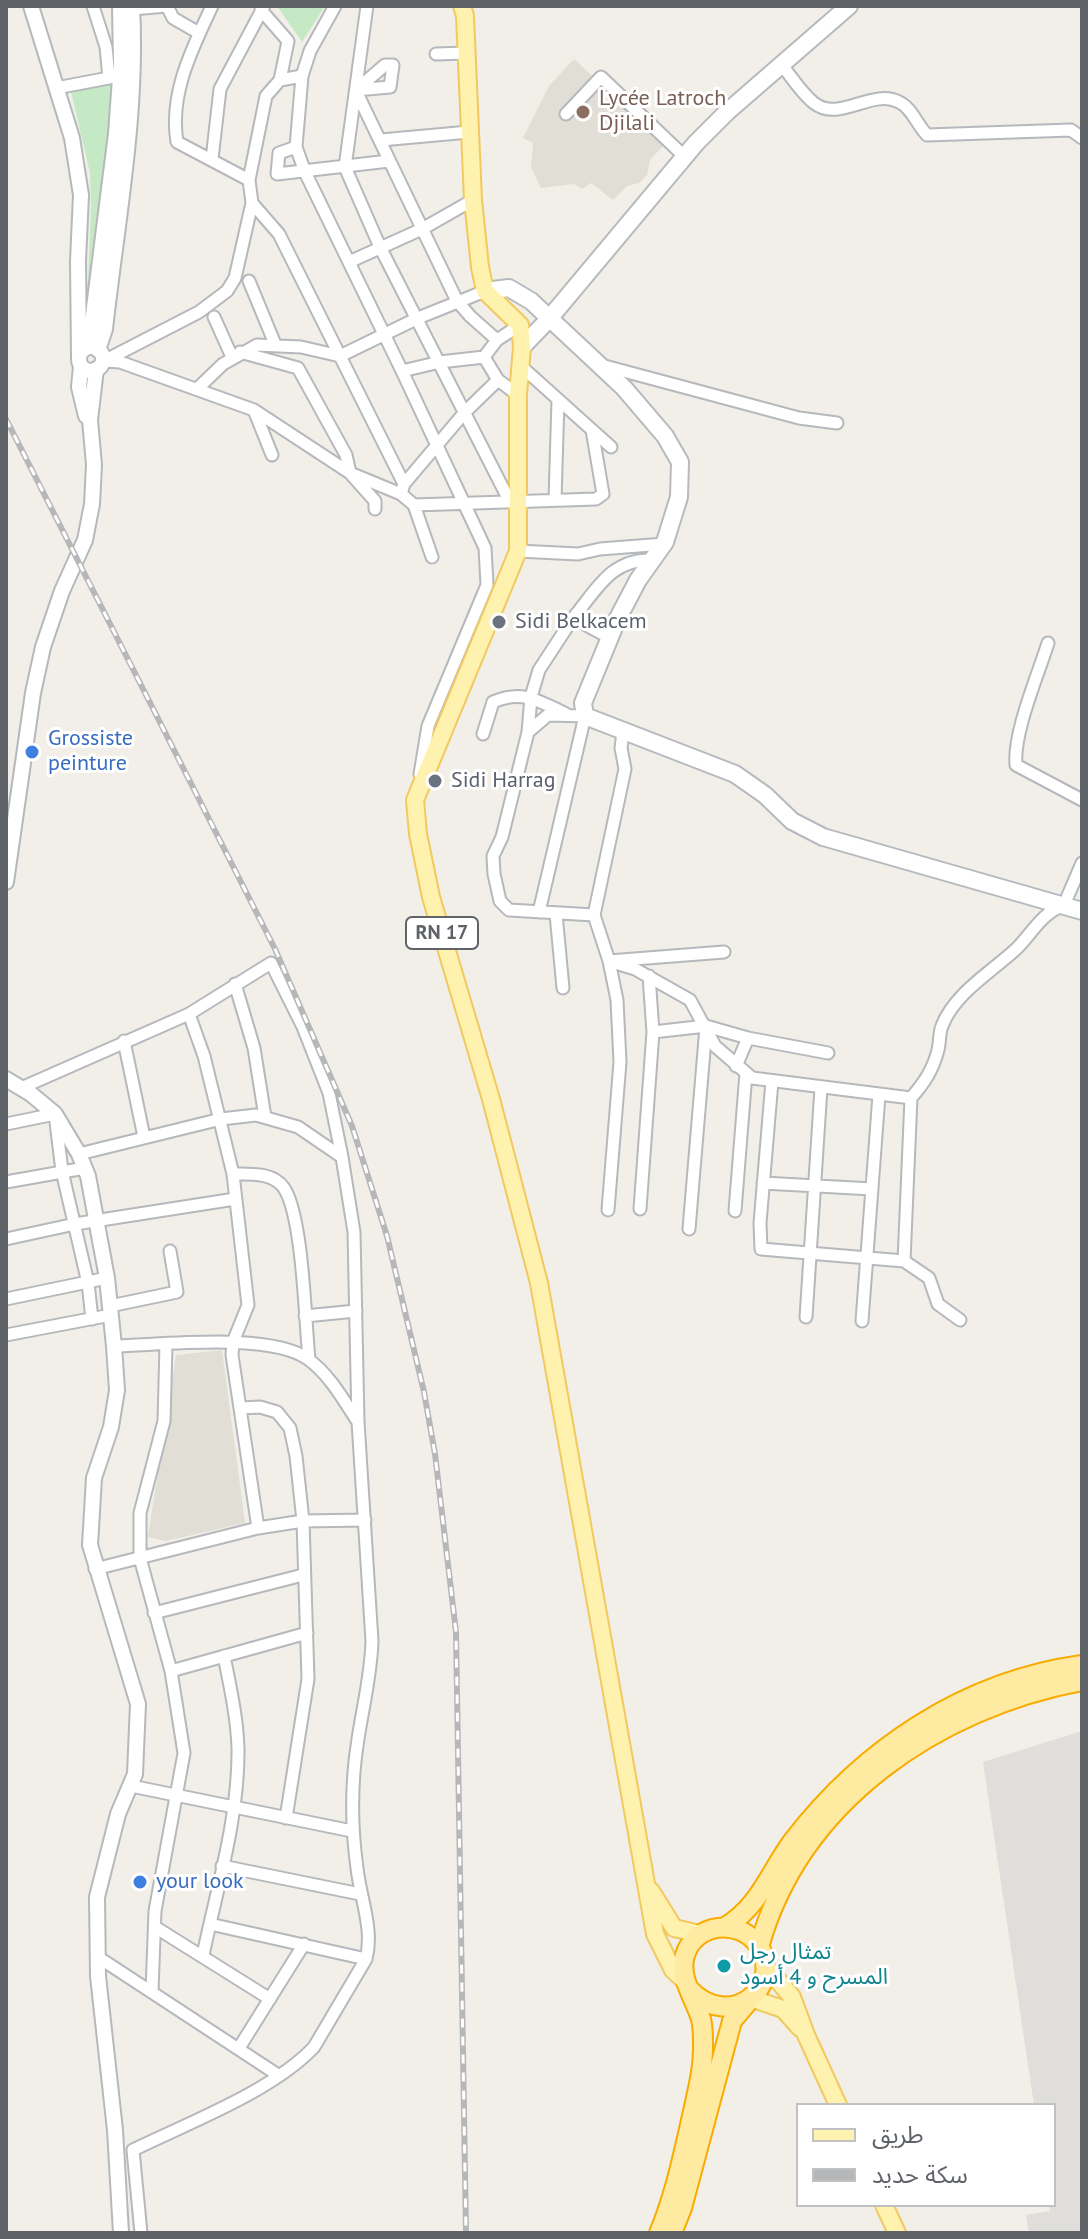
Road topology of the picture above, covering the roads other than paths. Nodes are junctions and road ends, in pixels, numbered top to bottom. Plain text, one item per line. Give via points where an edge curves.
1 (31, 6) edge
2 (93, 6) edge
3 (212, 6) edge
4 (335, 6) edge
5 (367, 6) edge
6 (849, 6) edge
7 (128, 7) edge
8 (262, 8) edge
9 (465, 9) edge
10 (199, 33) junction
11 (466, 53) junction
12 (436, 54) dead end
13 (781, 64) junction
14 (302, 76) junction
15 (114, 77) junction
16 (280, 80) junction
17 (56, 88) junction
18 (356, 90) junction
19 (566, 114) dead end
20 (469, 132) junction
21 (1082, 138) edge
22 (381, 140) junction
23 (296, 147) junction
24 (685, 157) junction
25 (212, 159) junction
26 (389, 161) junction
27 (345, 167) junction
28 (305, 172) junction
29 (249, 180) junction
30 (473, 200) junction
31 (252, 203) junction
32 (422, 229) junction
33 (380, 247) junction
34 (349, 262) junction
35 (249, 281) dead end
36 (485, 291) junction
37 (457, 301) junction
38 (214, 317) dead end
39 (418, 318) junction
40 (548, 320) junction
41 (520, 325) junction
42 (385, 334) junction
43 (497, 340) junction
44 (275, 344) junction
45 (522, 347) junction
46 (236, 355) junction
47 (340, 356) junction
48 (484, 357) junction
49 (91, 358) junction
50 (440, 362) junction
51 (601, 365) junction
52 (522, 367) junction
53 (402, 371) junction
54 (498, 380) junction
55 (197, 389) junction
56 (518, 395) junction
57 (558, 400) junction
58 (254, 410) junction
59 (465, 412) junction
60 (837, 423) dead end
61 (592, 430) junction
62 (437, 445) junction
63 (611, 447) dead end
64 (272, 455) dead end
65 (350, 473) junction
66 (402, 489) junction
67 (555, 500) junction
68 (515, 502) junction
69 (465, 504) junction
70 (414, 505) junction
71 (375, 509) dead end
72 (664, 544) junction
73 (518, 551) junction
74 (432, 557) dead end
75 (652, 560) junction
76 (573, 618) junction
77 (610, 638) junction
78 (1048, 643) dead end
79 (531, 697) junction
80 (578, 716) junction
81 (528, 732) junction
82 (623, 732) junction
83 (483, 734) dead end
84 (415, 800) junction
85 (1082, 800) edge
86 (1082, 863) edge
87 (6, 882) edge
88 (1064, 905) junction
89 (1082, 911) edge
90 (539, 912) junction
91 (556, 914) junction
92 (594, 915) junction
93 (724, 952) dead end
94 (609, 961) junction
95 (649, 976) junction
96 (235, 984) junction
97 (563, 988) dead end
98 (189, 1014) junction
99 (706, 1026) junction
100 (653, 1032) junction
101 (748, 1038) junction
102 (124, 1041) junction
103 (828, 1053) dead end
104 (741, 1070) junction
105 (6, 1079) edge
106 (772, 1081) junction
107 (21, 1088) junction
108 (821, 1088) junction
109 (879, 1095) junction
110 (911, 1098) junction
111 (55, 1114) junction
112 (265, 1117) junction
113 (221, 1119) junction
114 (6, 1124) edge
115 (144, 1137) junction
116 (342, 1157) junction
117 (82, 1161) junction
118 (62, 1171) junction
119 (233, 1174) junction
120 (6, 1182) edge
121 (763, 1183) junction
122 (815, 1185) junction
123 (872, 1189) junction
124 (235, 1199) junction
125 (640, 1209) dead end
126 (608, 1210) dead end
127 (735, 1211) dead end
128 (97, 1221) junction
129 (75, 1224) junction
130 (689, 1229) dead end
131 (6, 1239) edge
132 (170, 1251) dead end
133 (811, 1255) junction
134 (867, 1259) junction
135 (904, 1261) junction
136 (107, 1278) junction
137 (88, 1283) junction
138 (6, 1299) edge
139 (110, 1310) junction
140 (356, 1311) junction
141 (305, 1316) junction
142 (806, 1317) dead end
143 (92, 1319) junction
144 (960, 1320) dead end
145 (862, 1321) dead end
146 (6, 1335) edge
147 (233, 1342) junction
148 (166, 1345) junction
149 (114, 1346) junction
150 (309, 1359) junction
151 (241, 1408) junction
152 (358, 1422) junction
153 (365, 1520) junction
154 (303, 1521) junction
155 (258, 1528) junction
156 (140, 1558) junction
157 (95, 1569) junction
158 (303, 1575) junction
159 (154, 1613) junction
160 (307, 1633) junction
161 (224, 1656) junction
162 (1082, 1665) edge
163 (171, 1671) junction
164 (1082, 1681) edge
165 (131, 1786) junction
166 (176, 1793) junction
167 (234, 1807) junction
168 (286, 1818) junction
169 (352, 1831) junction
170 (222, 1866) junction
171 (644, 1878) junction
172 (360, 1894) junction
173 (210, 1924) junction
174 (155, 1927) junction
175 (725, 1927) junction
176 (700, 1934) junction
177 (304, 1944) junction
178 (203, 1955) junction
179 (762, 1955) junction
180 (98, 1957) junction
181 (366, 1959) junction
182 (687, 1986) junction
183 (152, 1991) junction
184 (750, 1998) junction
185 (270, 1999) junction
186 (806, 2035) junction
187 (239, 2048) junction
188 (278, 2075) junction
189 (837, 2103) edge
190 (885, 2207) edge
191 (121, 2233) edge
192 (141, 2233) edge
193 (659, 2233) edge
194 (672, 2233) edge
195 (897, 2233) edge

1 - 17 street
2 - 15 street
3 - 10 street
4 - 14 street
5 - 18 street
6 - 13 main road
7 - 10 street via 167,6 173,18
7 - 15 street
7 - 49 street via 134,82 127,165 105,329
8 - 16 street via 288,41
8 - 25 street via 220,89
9 - 11 main road
10 - 25 street via 181,77 174,126 177,142
11 - 12 street
11 - 20 main road
13 - 21 street via 821,107 833,110 895,99 927,135 1071,130
13 - 24 main road
14 - 16 street
14 - 23 street
15 - 17 street
15 - 49 street via 116,134
16 - 29 street via 266,96
17 - 49 street via 72,138 81,195 78,261
18 - 22 street
18 - 27 street
19 - 24 street via 601,77
20 - 22 street
20 - 30 main road
22 - 26 street
23 - 28 street
23 - 28 street via 279,153 277,174
24 - 40 main road
25 - 29 street
26 - 27 street
26 - 32 street
27 - 28 street
27 - 33 street
28 - 34 street
29 - 31 street
30 - 32 street
30 - 36 main road
31 - 47 street via 279,234
31 - 49 street via 235,278 227,291 199,312
32 - 33 street
32 - 37 street
33 - 34 street
33 - 39 street
34 - 42 street
35 - 44 street
36 - 37 street
36 - 40 main road via 509,288
36 - 41 main road
37 - 39 street
37 - 43 street
38 - 46 street
39 - 42 street
39 - 50 street
40 - 45 main road
40 - 51 main road
41 - 43 street
41 - 45 main road, RN 17
42 - 47 street
42 - 53 street
43 - 48 street
44 - 46 street
44 - 47 street
45 - 52 main road, RN 17
46 - 55 street
46 - 65 street via 298,368 346,455
47 - 66 street
48 - 50 street
48 - 54 street
49 - 55 street via 120,362
49 - 87 street via 79,387 93,437 92,504 85,540 43,647
50 - 53 street
50 - 59 street
51 - 60 street via 799,418
51 - 72 main road via 665,436 680,462 679,497
52 - 56 main road, RN 17
52 - 57 street
53 - 62 street
54 - 56 street
54 - 59 street
55 - 58 street
56 - 68 main road, RN 17
57 - 61 street
57 - 67 street
58 - 64 street
58 - 65 street
59 - 62 street
59 - 68 street
61 - 63 street
61 - 67 street via 603,494 596,499
62 - 66 street
62 - 69 street
65 - 66 street
65 - 71 street via 375,501
66 - 70 street
67 - 68 street
68 - 69 street
68 - 73 main road, RN 17
69 - 70 street
69 - 84 street via 485,548 487,585 428,726
70 - 74 street
72 - 73 street via 578,554
72 - 75 main road
73 - 84 main road, RN 17
75 - 76 street via 613,570
75 - 77 main road
76 - 77 street
76 - 79 street via 539,670
77 - 80 main road
78 - 85 street via 1021,729 1016,765
79 - 80 street
79 - 81 street
79 - 83 street via 493,702
80 - 81 street via 548,715
80 - 82 main road
80 - 90 street
81 - 90 street via 493,856 494,874 500,901 509,910
82 - 88 main road via 735,774 800,826 823,837
82 - 92 street via 625,769
84 - 171 main road, RN 17 via 431,897 539,1283
86 - 88 street
88 - 89 main road
88 - 110 street via 1034,925 1018,948 954,1007 941,1026 929,1077
90 - 91 street
91 - 92 street
91 - 97 street
92 - 94 street
93 - 94 street
94 - 95 street
94 - 126 street via 620,1062
95 - 99 street via 690,1000
95 - 100 street
96 - 98 street
96 - 112 street via 254,1048
96 - 116 street via 275,965 329,1093
98 - 102 street
98 - 113 street
99 - 100 street
99 - 101 street
99 - 104 street via 715,1046
99 - 130 street
100 - 125 street
101 - 103 street
101 - 104 street
102 - 107 street
102 - 115 street
104 - 106 street
104 - 127 street
105 - 107 street
106 - 108 street
106 - 121 street
107 - 111 street
108 - 109 street
108 - 122 street
109 - 110 street
109 - 123 street
110 - 135 street
111 - 114 street
111 - 117 street
111 - 118 street
112 - 113 street
112 - 116 street via 298,1127
113 - 115 street
113 - 119 street
115 - 117 street
116 - 140 street via 354,1232
117 - 118 street
117 - 128 street
118 - 120 street
118 - 129 street
119 - 124 street
119 - 141 street via 267,1175 283,1187 294,1217
121 - 122 street
121 - 133 street via 761,1249
122 - 123 street
122 - 133 street
123 - 134 street
124 - 128 street
124 - 147 street via 248,1305
128 - 129 street
128 - 136 street
129 - 131 street
129 - 137 street
132 - 139 street via 177,1292
133 - 134 street
133 - 142 street
134 - 135 street
134 - 145 street
135 - 144 street via 929,1278 938,1304
136 - 137 street
136 - 139 street
137 - 138 street
137 - 143 street
139 - 143 street
139 - 149 street
140 - 141 street
140 - 152 street
141 - 150 street
143 - 146 street
147 - 148 street
147 - 150 street via 293,1350
147 - 151 street
148 - 149 street
148 - 156 street via 164,1421 140,1513
149 - 157 street via 117,1390 94,1478 90,1545
150 - 152 street
151 - 154 street via 277,1412 290,1428
151 - 155 street
152 - 153 street
153 - 154 street
153 - 169 street via 371,1674 352,1790
154 - 155 street
154 - 158 street
155 - 156 street
156 - 157 street
156 - 159 street
157 - 165 street via 138,1704
158 - 159 street
158 - 160 street
159 - 163 street
160 - 161 street
160 - 168 street via 308,1679
161 - 163 street
161 - 167 street via 238,1751
162 - 175 highway via 991,1688 891,1743 814,1814 752,1905
163 - 166 street via 184,1753
164 - 179 highway via 991,1705 884,1767 808,1846 774,1901
165 - 166 street
165 - 180 street via 118,1814 97,1897
166 - 167 street
166 - 174 street
167 - 168 street
167 - 170 street
168 - 169 street
169 - 172 street
170 - 172 street
170 - 173 street
171 - 176 main road, RN 17 via 674,1928
171 - 182 main road, RN 17 via 655,1934
172 - 181 street via 367,1926
173 - 177 street
173 - 178 street
174 - 178 street
174 - 183 street
175 - 176 highway
175 - 179 highway via 750,1936
176 - 182 highway via 685,1956
177 - 181 street
177 - 185 street
178 - 185 street
179 - 184 highway via 764,1977
179 - 186 main road via 792,1997
180 - 183 street
180 - 191 street
181 - 188 street via 314,2047
182 - 184 highway via 711,2006 725,2008
182 - 193 highway via 702,2021 701,2074 679,2174
183 - 187 street
184 - 186 main road via 783,2009
184 - 194 highway via 732,2021
185 - 187 street
186 - 189 main road
187 - 188 street
188 - 192 street via 133,2150
190 - 195 main road

